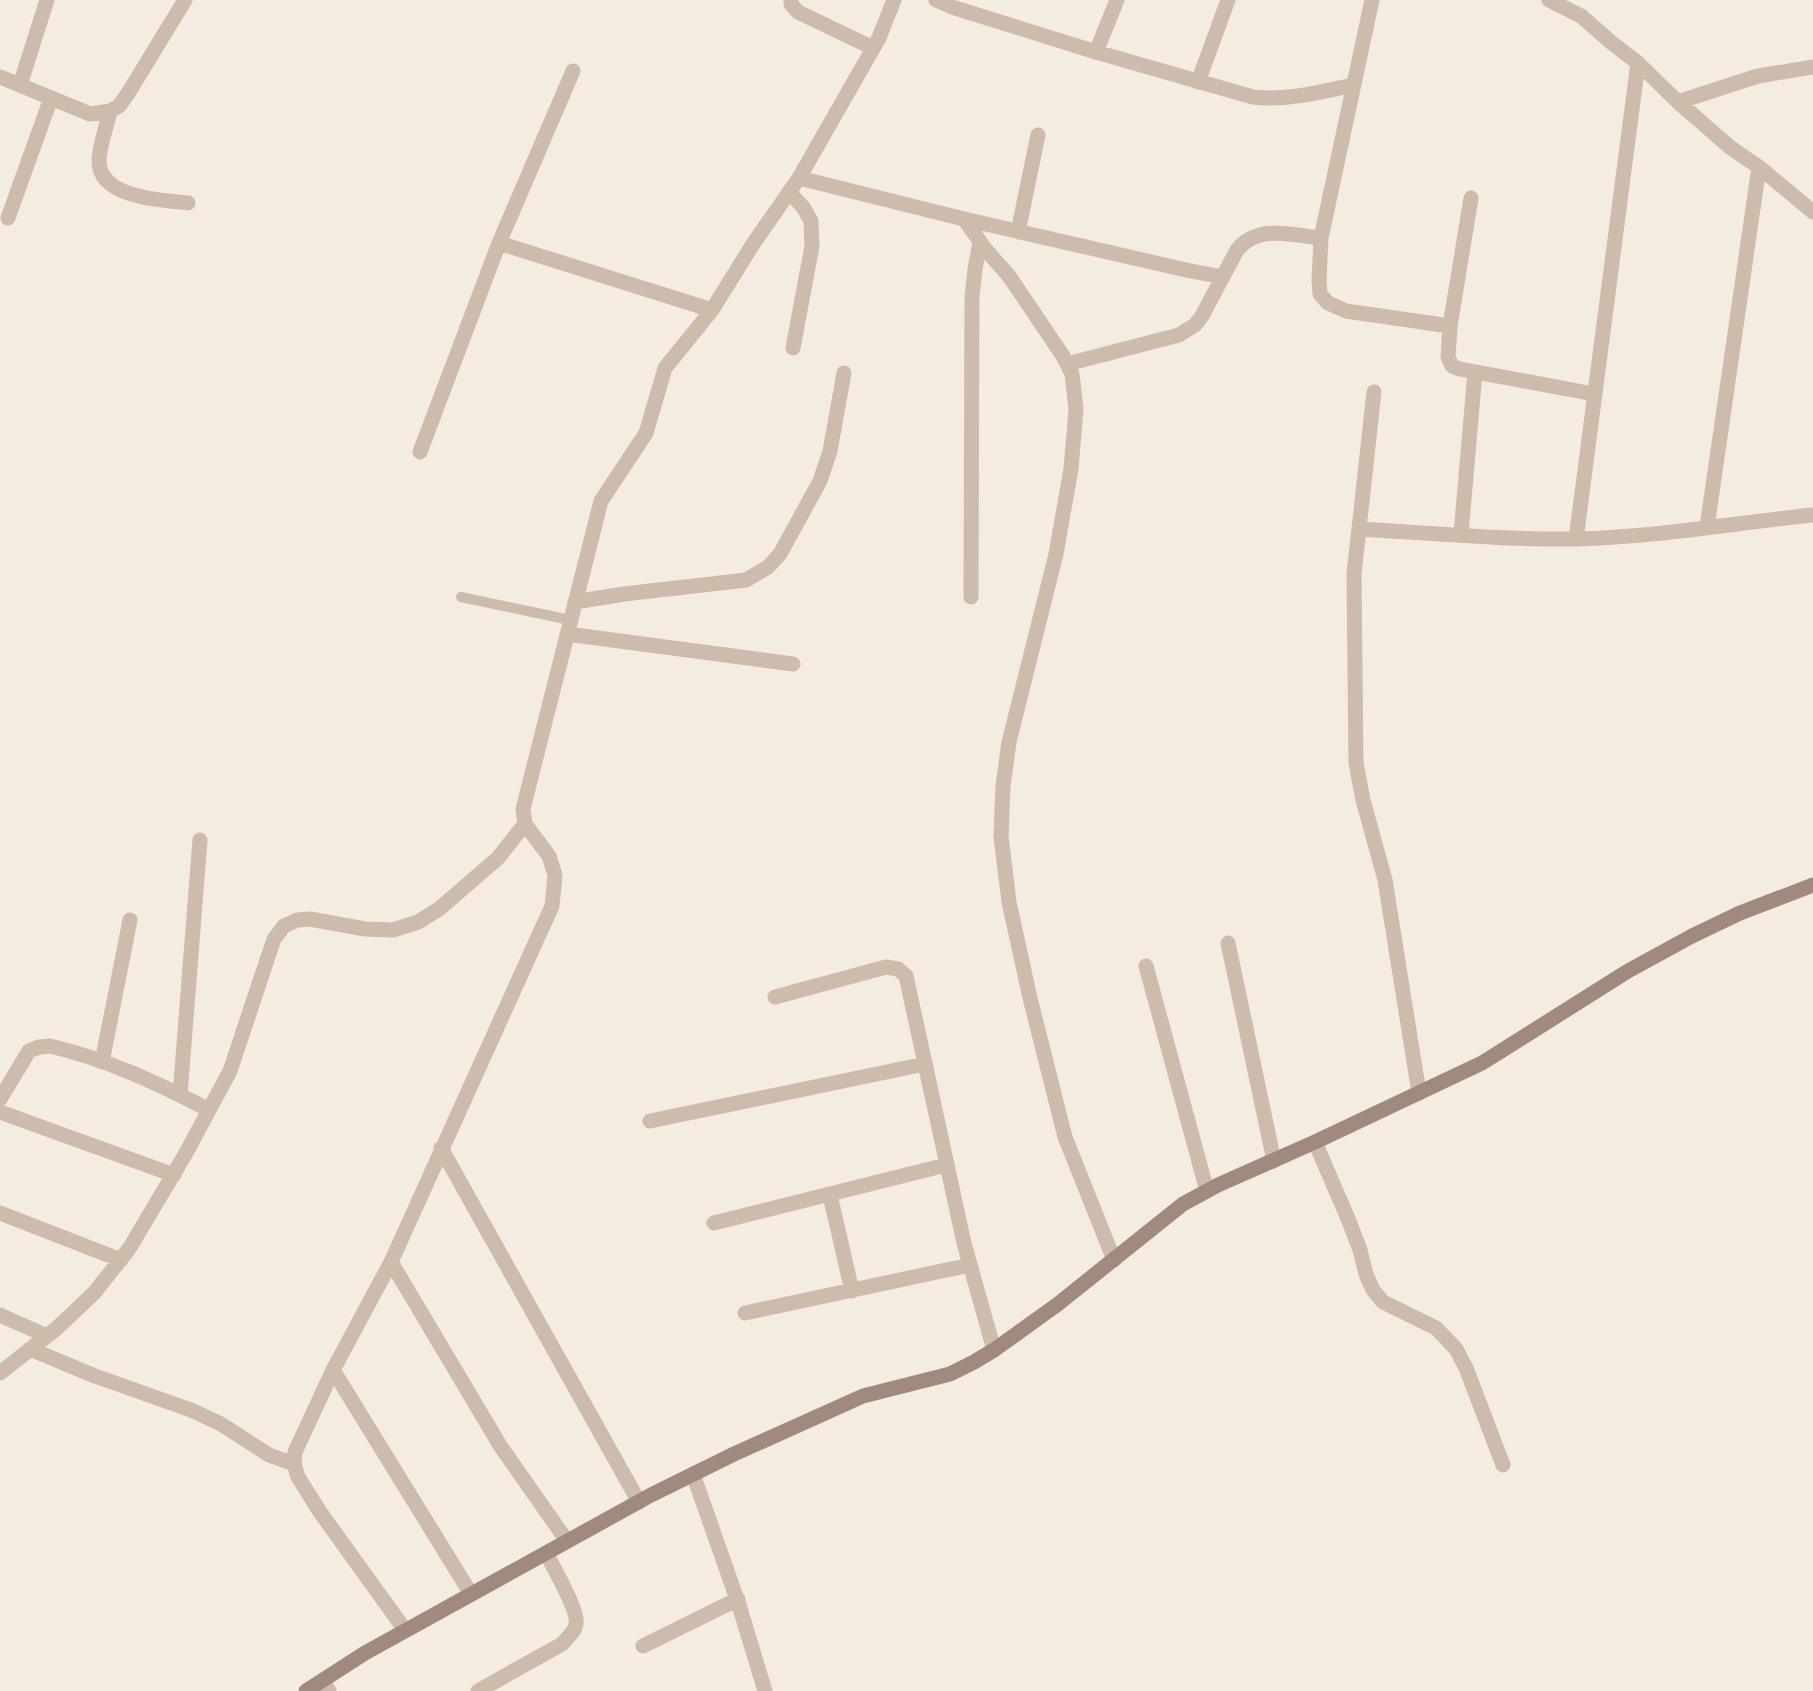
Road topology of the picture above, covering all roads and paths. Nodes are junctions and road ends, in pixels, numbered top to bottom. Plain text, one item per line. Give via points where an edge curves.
1 (47, 0) edge
2 (185, 0) edge
3 (790, 0) edge
4 (894, 0) edge
5 (936, 0) edge
6 (1117, 0) edge
7 (1228, 0) edge
8 (1372, 0) edge
9 (1550, 0) edge
10 (873, 48) junction
11 (1096, 52) junction
12 (1638, 63) junction
13 (1813, 67) edge
14 (573, 71) dead end
15 (0, 77) edge
16 (1198, 82) junction
17 (20, 85) junction
18 (1353, 85) junction
19 (51, 98) junction
20 (1678, 102) junction
21 (110, 111) junction
22 (1038, 135) dead end
23 (1759, 168) junction
24 (799, 178) junction
25 (789, 192) junction
26 (1471, 198) dead end
27 (188, 203) dead end
28 (1813, 213) edge
29 (8, 218) dead end
30 (964, 219) junction
31 (1018, 232) junction
32 (1321, 238) junction
33 (980, 242) junction
34 (499, 243) junction
35 (1223, 277) junction
36 (712, 310) junction
37 (1450, 327) junction
38 (793, 348) dead end
39 (1067, 364) junction
40 (1475, 372) junction
41 (844, 373) dead end
42 (1374, 392) dead end
43 (1594, 394) junction
44 (420, 452) dead end
45 (1813, 515) edge
46 (1707, 527) junction
47 (1359, 529) junction
48 (1461, 534) junction
49 (1576, 539) junction
50 (462, 597) dead end
51 (971, 597) dead end
52 (575, 602) junction
53 (569, 627) junction
54 (793, 664) dead end
55 (525, 824) junction
56 (200, 840) dead end
57 (1813, 885) edge
58 (130, 920) dead end
59 (1228, 943) dead end
60 (1146, 966) dead end
61 (775, 997) dead end
62 (102, 1062) junction
63 (925, 1064) junction
64 (1419, 1093) junction
65 (180, 1095) junction
66 (0, 1099) edge
67 (209, 1110) junction
68 (0, 1113) edge
69 (650, 1121) dead end
70 (1315, 1143) junction
71 (441, 1148) junction
72 (1274, 1161) junction
73 (946, 1165) junction
74 (174, 1175) junction
75 (1207, 1191) junction
76 (830, 1195) junction
77 (0, 1213) edge
78 (714, 1223) dead end
79 (121, 1260) junction
80 (1114, 1260) junction
81 (391, 1262) junction
82 (970, 1265) junction
83 (852, 1291) junction
84 (745, 1313) dead end
85 (0, 1315) edge
86 (47, 1336) junction
87 (30, 1349) junction
88 (994, 1350) junction
89 (333, 1370) junction
90 (0, 1373) edge
91 (294, 1464) junction
92 (1503, 1465) dead end
93 (693, 1474) junction
94 (639, 1502) junction
95 (567, 1541) junction
96 (546, 1553) junction
97 (471, 1594) junction
98 (738, 1599) junction
99 (405, 1630) junction
100 (643, 1646) dead end
101 (326, 1686) edge
102 (306, 1691) edge
103 (478, 1691) edge
104 (765, 1691) edge

1 - 17 street
2 - 21 street via 119,106
3 - 10 street via 798,12
4 - 10 street
5 - 11 street
6 - 11 street
7 - 16 street
8 - 18 street
9 - 12 street via 1581,16
10 - 24 street
11 - 16 street
12 - 20 street
12 - 43 street
13 - 20 street via 1758,76
14 - 34 street
15 - 17 street
16 - 18 street via 1270,99
17 - 19 street
18 - 32 street
19 - 21 street via 90,114
19 - 29 street
20 - 23 street
21 - 27 street via 99,160 100,173 108,183 151,199
22 - 31 street
23 - 28 street
23 - 46 street
24 - 25 street
24 - 30 street
25 - 36 street
25 - 38 street via 811,221 812,238
26 - 37 street
30 - 31 street
30 - 33 street
31 - 35 street
32 - 35 street via 1272,233 1253,236 1237,250
32 - 37 street via 1320,294 1328,303 1346,310
33 - 39 street via 1009,276
33 - 51 street via 972,297
34 - 36 street
34 - 44 street
35 - 39 street via 1202,316 1179,335
36 - 52 street via 665,368 646,433 601,501
37 - 40 street via 1448,357 1452,366
39 - 80 street via 1076,409 1071,469 1056,554 1009,742 1001,836 1009,902 1065,1137
40 - 43 street
40 - 48 street
41 - 52 street via 830,451 820,481 780,554 768,567 746,580
42 - 47 street
43 - 49 street
45 - 46 street
46 - 49 street
47 - 48 street
47 - 64 street via 1354,574 1356,763 1385,880
48 - 49 street
50 - 53 lane
52 - 53 street
53 - 54 street
53 - 55 street via 525,795
55 - 67 street via 498,858 418,922 393,930 310,919 284,926 274,939 230,1071
55 - 71 street via 549,856 555,875 552,906
56 - 65 street
57 - 64 street via 1692,936 1628,971 1482,1063
58 - 62 street
59 - 72 street
60 - 75 street
61 - 63 street via 886,968 898,969 906,976
62 - 65 street
62 - 66 street via 39,1047 29,1051
63 - 69 street
63 - 73 street
64 - 70 street
65 - 67 street
67 - 74 street
68 - 74 street
70 - 72 street
70 - 92 street via 1373,1290 1383,1302 1436,1328 1456,1349
71 - 81 street
71 - 94 street
72 - 75 street
73 - 76 street
73 - 82 street
74 - 79 street
75 - 80 street via 1183,1204
76 - 78 street
76 - 83 street
77 - 79 street
79 - 86 street via 94,1293
80 - 88 street
81 - 89 street
81 - 95 street via 501,1447
82 - 83 street
82 - 88 street
83 - 84 street
85 - 86 street
86 - 87 street
87 - 90 street
87 - 91 street via 191,1410 221,1424 268,1455
88 - 93 street via 950,1374 863,1396
89 - 91 street
89 - 97 street
91 - 99 street via 320,1512
93 - 94 street
93 - 98 street
94 - 95 street
95 - 96 street
96 - 97 street
96 - 103 street via 576,1612 572,1634 562,1644
97 - 99 street
98 - 100 street
98 - 104 street
99 - 101 street via 365,1653
101 - 102 street

